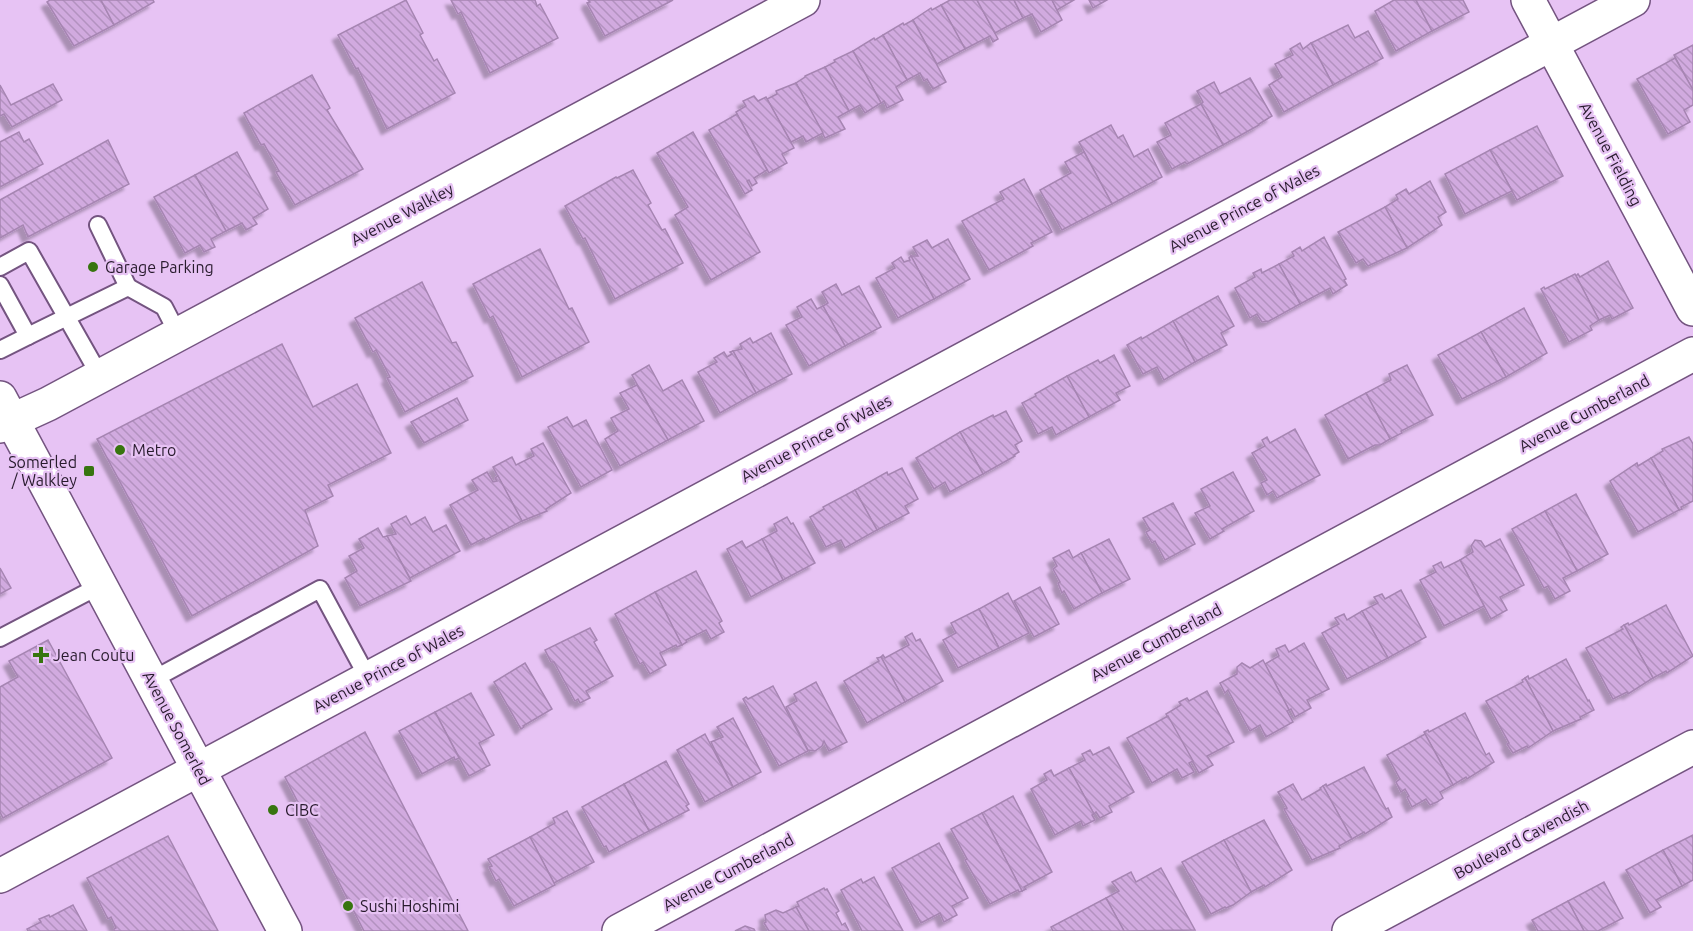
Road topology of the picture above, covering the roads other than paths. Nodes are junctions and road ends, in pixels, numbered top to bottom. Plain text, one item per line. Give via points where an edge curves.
1 (803, 0) edge
2 (1528, 0) edge
3 (1633, 0) edge
4 (1551, 43) junction
5 (98, 225) dead end
6 (0, 267) edge
7 (0, 285) edge
8 (128, 286) junction
9 (1693, 309) edge
10 (67, 317) junction
11 (178, 334) junction
12 (28, 336) junction
13 (0, 350) edge
14 (1693, 354) edge
15 (100, 376) junction
16 (4, 415) edge
17 (101, 585) junction
18 (0, 638) edge
19 (368, 678) junction
20 (152, 680) junction
21 (1693, 747) edge
22 (200, 770) junction
23 (0, 876) edge
24 (285, 931) edge
25 (619, 931) edge
26 (1349, 931) edge

1 - 11 street, Avenue Walkley
2 - 4 street, Avenue Fielding
3 - 4 street, Avenue Prince of Wales
4 - 9 street, Avenue Fielding
4 - 19 street, Avenue Prince of Wales
5 - 8 lane
6 - 10 lane via 29,251
7 - 12 lane
8 - 10 lane
8 - 11 lane via 164,307
10 - 12 lane
10 - 15 lane
11 - 15 street, Avenue Walkley
12 - 13 lane
14 - 25 street, Avenue Cumberland
15 - 16 street, Avenue Walkley
16 - 17 street, Avenue Somerled
17 - 18 lane
17 - 20 street, Avenue Somerled
19 - 20 lane via 320,589
19 - 22 street, Avenue Prince of Wales
20 - 22 street, Avenue Somerled
21 - 26 street, Boulevard Cavendish
22 - 23 street, Avenue Prince of Wales
22 - 24 street, Avenue Somerled

